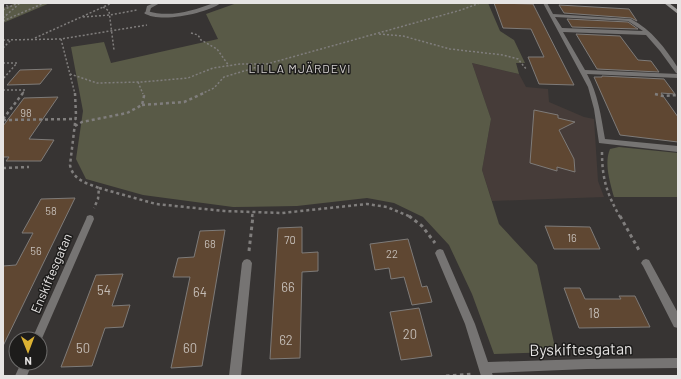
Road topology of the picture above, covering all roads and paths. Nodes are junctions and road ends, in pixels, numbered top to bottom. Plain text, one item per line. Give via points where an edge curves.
1 (3, 3) edge
2 (19, 3) edge
3 (44, 3) edge
4 (112, 3) edge
5 (158, 3) edge
6 (219, 3) edge
7 (480, 3) edge
8 (545, 3) edge
9 (666, 3) edge
10 (9, 7) junction
11 (103, 7) junction
12 (3, 10) edge
13 (148, 10) junction
14 (678, 12) edge
15 (110, 15) junction
16 (551, 15) junction
17 (81, 17) junction
18 (3, 20) edge
19 (150, 24) dead end
20 (560, 30) junction
21 (113, 32) junction
22 (191, 33) dead end
23 (648, 33) junction
24 (377, 34) junction
25 (32, 39) junction
26 (61, 39) junction
27 (3, 40) edge
28 (12, 40) junction
29 (3, 48) edge
30 (114, 50) dead end
31 (3, 63) edge
32 (267, 64) junction
33 (230, 66) junction
34 (527, 70) dead end
35 (583, 72) junction
36 (678, 72) edge
37 (70, 74) junction
38 (678, 76) edge
39 (3, 79) edge
40 (138, 82) junction
41 (3, 90) edge
42 (655, 94) dead end
43 (678, 95) edge
44 (142, 105) junction
45 (3, 112) edge
46 (8, 112) junction
47 (3, 119) edge
48 (76, 119) junction
49 (75, 126) junction
50 (602, 142) junction
51 (678, 149) edge
52 (29, 167) dead end
53 (3, 168) edge
54 (99, 188) junction
55 (253, 212) junction
56 (90, 219) joint
57 (440, 253) joint
58 (247, 263) joint
59 (646, 263) joint
60 (678, 323) edge
61 (41, 331) edge
62 (678, 363) edge
63 (486, 372) edge
64 (235, 376) edge
65 (446, 376) edge

1 - 10 path
2 - 10 path
2 - 18 path
3 - 18 path
4 - 11 path
5 - 13 street
6 - 13 street via 165,17 153,16
7 - 24 path
8 - 16 street
9 - 14 street
10 - 12 path
11 - 15 path
11 - 17 path
13 - 15 path
15 - 17 path
15 - 21 path
16 - 20 street
16 - 23 street via 623,18 634,22
17 - 25 path
19 - 21 path
20 - 23 street
20 - 35 street
21 - 26 path
21 - 30 path
22 - 33 path via 217,49
23 - 36 street
24 - 32 path
24 - 34 path via 403,36 450,48 504,55 518,59
25 - 26 path
25 - 28 path
26 - 37 path
27 - 28 path
28 - 29 path
31 - 39 path via 17,63
32 - 33 path
32 - 44 path via 224,77 214,88 184,102
33 - 40 path via 213,68 188,78
35 - 38 street
35 - 50 street via 591,87 597,109
37 - 40 path via 97,83
37 - 48 path
40 - 44 path via 144,96
41 - 46 path via 25,90
42 - 43 path
44 - 49 path via 127,113 82,122
45 - 46 path
46 - 47 path
47 - 48 path
48 - 49 path
49 - 54 path via 71,171 81,181
50 - 51 street
50 - 59 path via 602,166 608,195
52 - 53 path
54 - 55 path via 156,204
54 - 56 path via 98,199
55 - 57 path via 282,213 367,204 380,205 405,212 416,220 433,238
55 - 58 path
56 - 61 street, Enskiftesgatan
57 - 63 street via 470,324
58 - 64 street
59 - 60 street
62 - 63 street, Byskiftesgatan via 587,364
63 - 65 path

